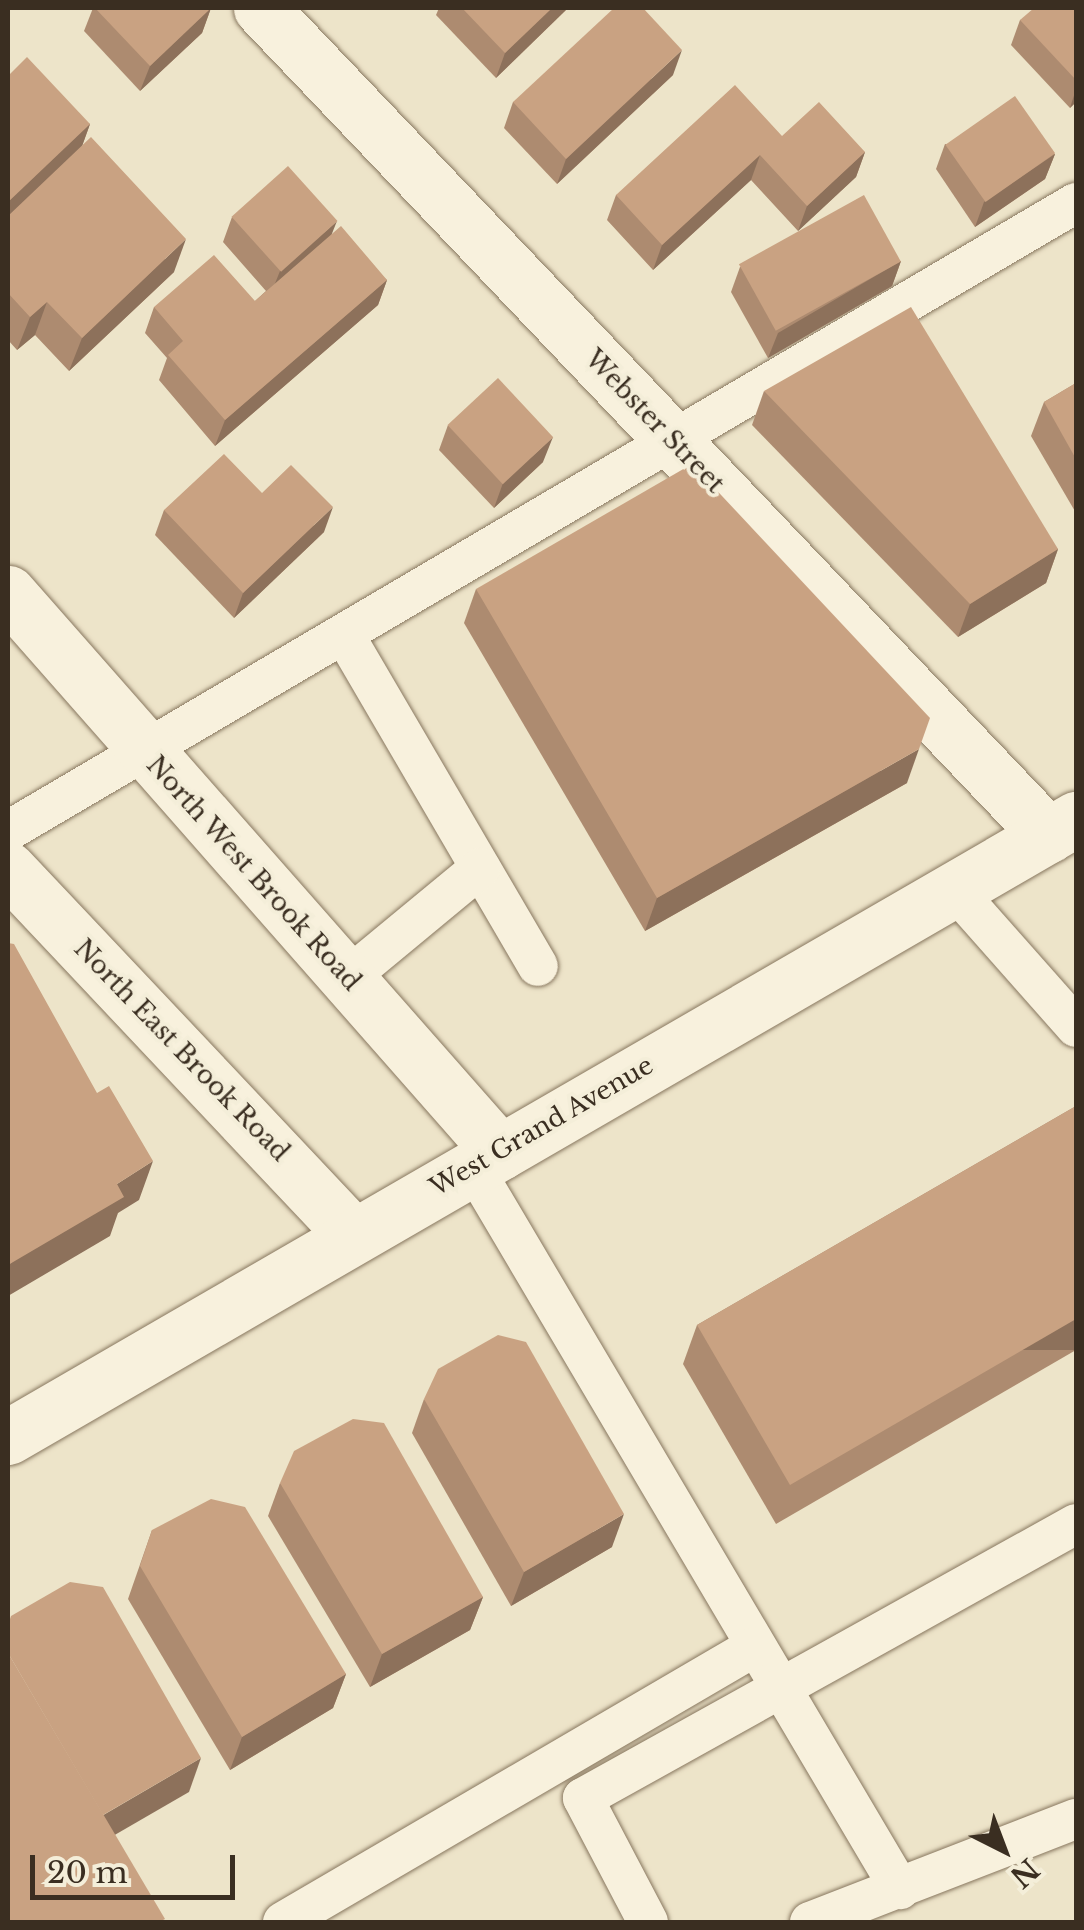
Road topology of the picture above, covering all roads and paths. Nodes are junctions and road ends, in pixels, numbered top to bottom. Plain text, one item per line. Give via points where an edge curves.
1 (261, 8) edge
2 (1076, 203) edge
3 (673, 442) junction
4 (8, 594) edge
5 (345, 636) junction
6 (146, 754) junction
7 (1062, 827) edge
8 (8, 831) edge
9 (480, 868) junction
10 (8, 869) edge
11 (954, 889) junction
12 (538, 966) dead end
13 (346, 979) junction
14 (1076, 1028) edge
15 (486, 1160) junction
16 (353, 1235) junction
17 (8, 1437) edge
18 (1076, 1524) edge
19 (754, 1647) junction
20 (780, 1690) junction
21 (1076, 1819) edge
22 (900, 1888) junction
23 (283, 1922) edge
24 (648, 1922) edge
25 (810, 1922) edge

1 - 3 street, Webster Street
2 - 3 lane
3 - 5 lane
3 - 7 street, Webster Street
4 - 6 street, North West Brook Road
5 - 6 lane
5 - 9 lane
6 - 8 lane
6 - 13 street, North West Brook Road
7 - 11 street, West Grand Avenue
9 - 12 lane
9 - 13 lane
10 - 16 street, North East Brook Road
11 - 14 lane
11 - 15 street, West Grand Avenue
13 - 15 street, North West Brook Road
15 - 16 street, West Grand Avenue
15 - 19 lane
16 - 17 street, West Grand Avenue
18 - 20 lane
19 - 20 lane
19 - 23 lane
20 - 22 lane
20 - 24 lane via 583,1798
21 - 22 lane
22 - 25 lane

